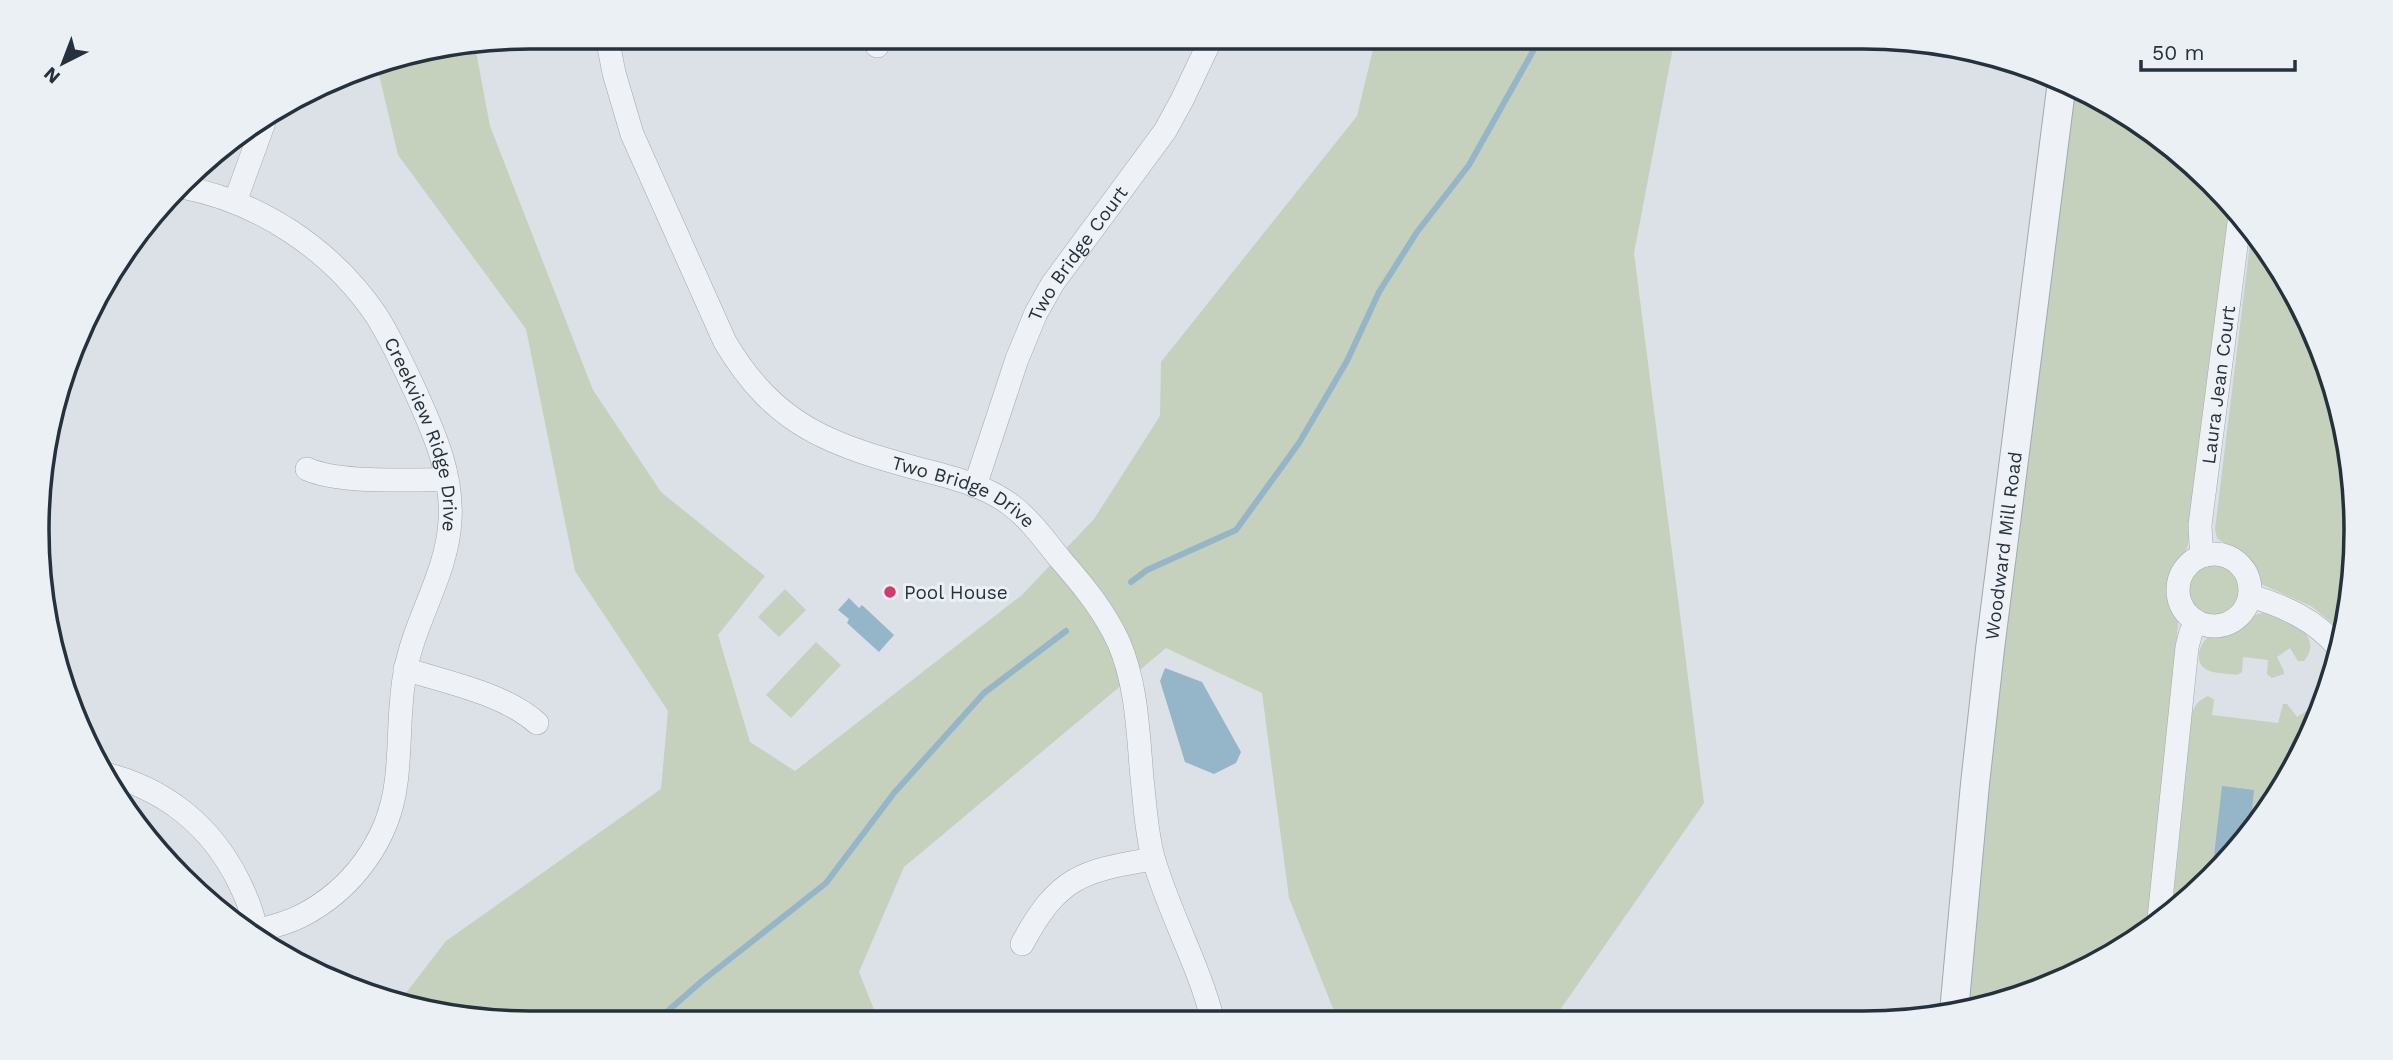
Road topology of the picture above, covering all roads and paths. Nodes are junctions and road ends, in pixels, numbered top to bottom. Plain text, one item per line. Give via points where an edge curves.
1 (610, 49) edge
2 (1206, 49) edge
3 (2061, 92) edge
4 (261, 132) edge
5 (191, 189) edge
6 (235, 202) junction
7 (2238, 229) edge
8 (307, 469) dead end
9 (447, 480) junction
10 (975, 486) junction
11 (2205, 555) junction
12 (2250, 596) junction
13 (2197, 623) junction
14 (2331, 640) edge
15 (405, 669) junction
16 (537, 723) dead end
17 (117, 776) edge
18 (1153, 859) junction
19 (2160, 909) edge
20 (254, 924) edge
21 (265, 931) edge
22 (1022, 944) dead end
23 (1955, 1002) edge
24 (1209, 1011) edge

1 - 10 street, Two Bridge Drive via 640,154 725,342 754,384 791,418 828,440
2 - 10 street, Two Bridge Court via 1165,131 1035,313
3 - 23 street, Woodward Mill Road via 1989,663
4 - 6 street
5 - 6 street, Creekview Ridge Drive
6 - 9 street, Creekview Ridge Drive via 299,237 332,264 375,314 435,438
7 - 11 street, Laura Jean Court via 2200,525
8 - 9 street via 347,477
9 - 15 street, Creekview Ridge Drive via 450,521 445,551
10 - 18 street, Two Bridge Drive via 1024,517 1090,596 1119,643 1133,691
11 - 12 street via 2224,555 2241,565 2248,576
11 - 13 street via 2184,569 2178,586 2180,605
12 - 13 street via 2233,622 2216,627
12 - 14 street via 2299,614
13 - 19 street via 2187,647
15 - 16 street via 502,701
15 - 21 street, Creekview Ridge Drive via 397,780 379,841 329,897
17 - 20 street via 153,791 200,825 231,866
18 - 22 street via 1110,867 1071,882 1048,902
18 - 24 street, Two Bridge Drive

